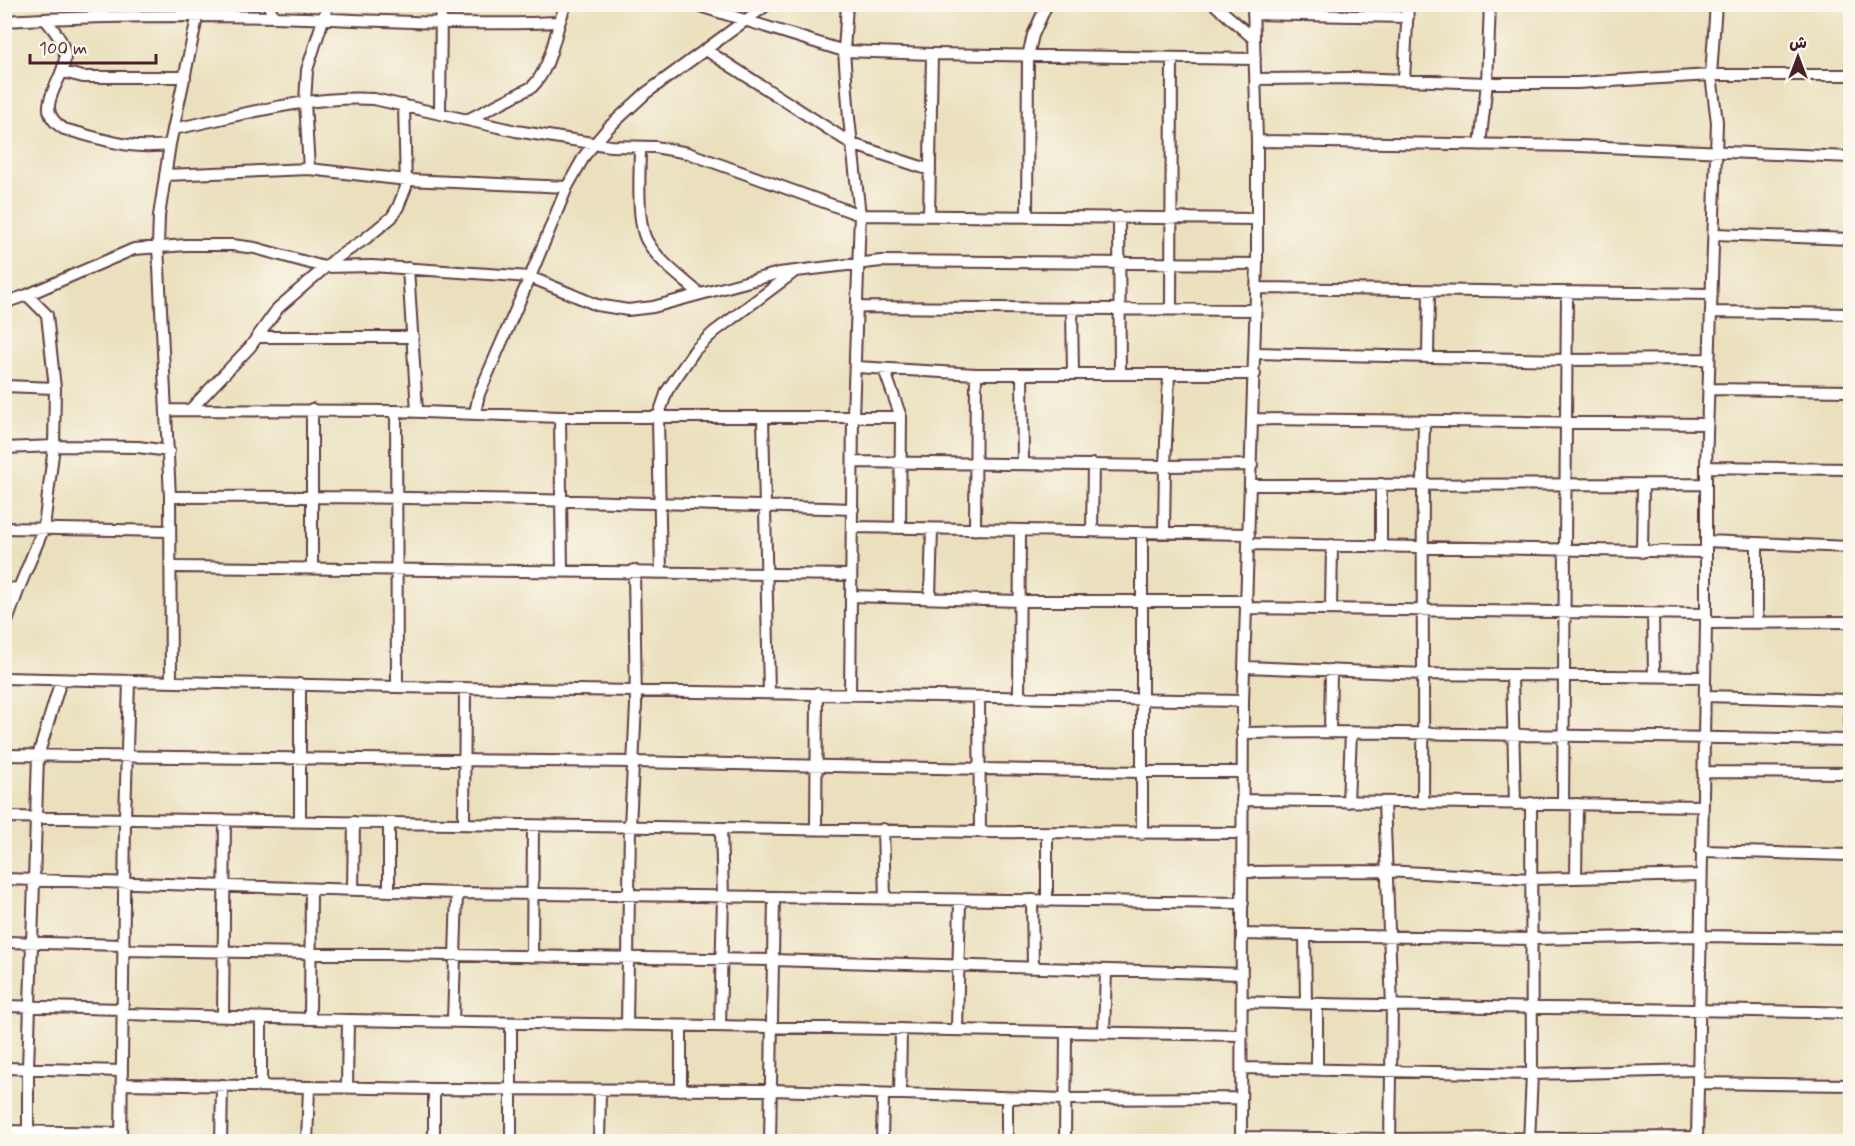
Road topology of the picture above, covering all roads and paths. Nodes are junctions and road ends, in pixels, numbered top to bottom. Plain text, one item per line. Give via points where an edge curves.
1 (200, 4) edge
2 (268, 4) edge
3 (328, 4) edge
4 (441, 4) edge
5 (566, 4) edge
6 (693, 4) edge
7 (768, 4) edge
8 (847, 4) edge
9 (1047, 4) edge
10 (1214, 4) edge
11 (1408, 4) edge
12 (1490, 4) edge
13 (1716, 4) edge
14 (1253, 9) edge
15 (1317, 10) edge
16 (198, 17) junction
17 (274, 17) junction
18 (1408, 17) junction
19 (45, 19) junction
20 (324, 19) junction
21 (747, 20) junction
22 (4, 21) edge
23 (558, 22) junction
24 (441, 24) junction
25 (1254, 39) junction
26 (706, 50) junction
27 (844, 51) junction
28 (932, 54) junction
29 (1028, 56) junction
30 (1172, 58) junction
31 (1255, 59) junction
32 (63, 72) junction
33 (1711, 75) junction
34 (1851, 75) edge
35 (185, 77) junction
36 (1256, 79) junction
37 (1404, 80) junction
38 (1487, 83) junction
39 (305, 102) junction
40 (404, 105) junction
41 (440, 113) junction
42 (467, 120) junction
43 (173, 129) junction
44 (1257, 141) junction
45 (170, 144) junction
46 (595, 144) junction
47 (852, 144) junction
48 (1480, 145) junction
49 (640, 147) junction
50 (1717, 151) junction
51 (1851, 157) edge
52 (309, 169) junction
53 (930, 170) junction
54 (165, 175) junction
55 (407, 180) junction
56 (567, 187) junction
57 (860, 215) junction
58 (929, 216) junction
59 (1027, 217) junction
60 (1119, 217) junction
61 (1173, 218) junction
62 (1257, 219) junction
63 (1714, 234) junction
64 (1851, 239) edge
65 (158, 246) junction
66 (1120, 262) junction
67 (858, 263) junction
68 (1172, 263) junction
69 (1257, 264) junction
70 (324, 267) junction
71 (408, 268) junction
72 (796, 271) junction
73 (530, 277) junction
74 (1256, 288) junction
75 (1429, 291) junction
76 (1567, 293) junction
77 (700, 294) junction
78 (1712, 294) junction
79 (27, 295) junction
80 (4, 303) edge
81 (858, 307) junction
82 (1072, 308) junction
83 (1120, 308) junction
84 (1171, 309) junction
85 (1256, 310) junction
86 (1712, 312) junction
87 (1851, 314) edge
88 (413, 337) junction
89 (257, 338) junction
90 (1255, 353) junction
91 (1428, 357) junction
92 (1709, 359) junction
93 (1566, 360) junction
94 (856, 367) junction
95 (884, 369) junction
96 (1073, 373) junction
97 (976, 374) junction
98 (1022, 374) junction
99 (1120, 374) junction
100 (1169, 374) junction
101 (1255, 374) junction
102 (4, 386) edge
103 (56, 388) junction
104 (1708, 389) junction
105 (1851, 391) edge
106 (312, 409) junction
107 (166, 410) junction
108 (190, 410) junction
109 (396, 411) junction
110 (417, 411) junction
111 (475, 413) junction
112 (853, 416) junction
113 (560, 417) junction
114 (658, 417) junction
115 (764, 417) junction
116 (901, 417) junction
117 (1253, 419) junction
118 (1424, 421) junction
119 (1566, 423) junction
120 (1706, 424) junction
121 (54, 446) junction
122 (4, 448) edge
123 (169, 451) junction
124 (853, 462) junction
125 (901, 463) junction
126 (976, 464) junction
127 (1023, 464) junction
128 (1093, 464) junction
129 (1252, 465) junction
130 (1165, 466) junction
131 (1706, 467) junction
132 (1851, 469) edge
133 (1381, 484) junction
134 (1566, 484) junction
135 (1643, 484) junction
136 (1706, 484) junction
137 (1251, 485) junction
138 (1422, 485) junction
139 (312, 496) junction
140 (170, 497) junction
141 (396, 497) junction
142 (561, 501) junction
143 (659, 503) junction
144 (764, 506) junction
145 (853, 509) junction
146 (853, 527) junction
147 (4, 528) edge
148 (44, 528) junction
149 (900, 528) junction
150 (932, 529) junction
151 (975, 530) junction
152 (1020, 530) junction
153 (170, 531) junction
154 (1092, 531) junction
155 (1142, 532) junction
156 (1164, 532) junction
157 (1249, 539) junction
158 (1757, 543) junction
159 (1332, 545) junction
160 (1381, 546) junction
161 (1421, 546) junction
162 (1706, 547) junction
163 (1851, 547) edge
164 (1566, 551) junction
165 (1642, 552) junction
166 (171, 567) junction
167 (312, 568) junction
168 (396, 570) junction
169 (634, 570) junction
170 (562, 571) junction
171 (661, 572) junction
172 (766, 574) junction
173 (852, 575) junction
174 (18, 588) junction
175 (4, 589) edge
176 (851, 596) junction
177 (930, 597) junction
178 (1019, 600) junction
179 (1143, 601) junction
180 (1246, 604) junction
181 (1331, 609) junction
182 (1423, 612) junction
183 (1564, 613) junction
184 (1653, 614) junction
185 (1706, 619) junction
186 (1851, 622) edge
187 (1757, 623) junction
188 (4, 630) edge
189 (1244, 667) junction
190 (1331, 670) junction
191 (1425, 674) junction
192 (1512, 675) junction
193 (1563, 676) junction
194 (1654, 676) junction
195 (1704, 677) junction
196 (4, 678) edge
197 (61, 680) junction
198 (129, 681) junction
199 (171, 682) junction
200 (300, 684) junction
201 (1851, 686) edge
202 (397, 687) junction
203 (465, 688) junction
204 (635, 691) junction
205 (769, 693) junction
206 (817, 693) junction
207 (850, 694) junction
208 (1705, 696) junction
209 (979, 697) junction
210 (1019, 698) junction
211 (1850, 700) edge
212 (1142, 701) junction
213 (1243, 701) junction
214 (1242, 732) junction
215 (1330, 732) junction
216 (1351, 732) junction
217 (1851, 733) edge
218 (1424, 734) junction
219 (1514, 735) junction
220 (1563, 737) junction
221 (1704, 737) junction
222 (1851, 742) edge
223 (4, 755) edge
224 (38, 756) junction
225 (126, 756) junction
226 (301, 757) junction
227 (465, 760) junction
228 (632, 762) junction
229 (817, 766) junction
230 (979, 768) junction
231 (1143, 772) junction
232 (1242, 772) junction
233 (1703, 772) junction
234 (1850, 773) edge
235 (1242, 800) junction
236 (1348, 801) junction
237 (1384, 802) junction
238 (1423, 802) junction
239 (1531, 803) junction
240 (1515, 804) junction
241 (1563, 804) junction
242 (1577, 804) junction
243 (1702, 806) junction
244 (4, 817) edge
245 (34, 818) junction
246 (125, 819) junction
247 (225, 820) junction
248 (300, 821) junction
249 (354, 822) junction
250 (389, 823) junction
251 (464, 824) junction
252 (533, 826) junction
253 (630, 826) junction
254 (721, 828) junction
255 (816, 828) junction
256 (884, 830) junction
257 (980, 832) junction
258 (1242, 832) junction
259 (1047, 833) junction
260 (1142, 834) junction
261 (1701, 851) junction
262 (1851, 855) edge
263 (1242, 872) junction
264 (1386, 872) junction
265 (1701, 875) junction
266 (1576, 878) junction
267 (4, 879) edge
268 (33, 879) junction
269 (1531, 879) junction
270 (125, 882) junction
271 (224, 887) junction
272 (311, 889) junction
273 (353, 890) junction
274 (388, 891) junction
275 (457, 893) junction
276 (534, 893) junction
277 (630, 894) junction
278 (723, 896) junction
279 (774, 898) junction
280 (885, 898) junction
281 (960, 900) junction
282 (1032, 900) junction
283 (1047, 900) junction
284 (1243, 903) junction
285 (1242, 934) junction
286 (1305, 935) junction
287 (1699, 936) junction
288 (1389, 938) junction
289 (1851, 938) edge
290 (1531, 939) junction
291 (4, 942) edge
292 (32, 943) junction
293 (123, 948) junction
294 (223, 952) junction
295 (310, 953) junction
296 (454, 955) junction
297 (532, 957) junction
298 (628, 958) junction
299 (722, 959) junction
300 (772, 960) junction
301 (959, 966) junction
302 (1033, 968) junction
303 (1106, 971) junction
304 (1242, 974) junction
305 (1242, 1002) junction
306 (1311, 1004) junction
307 (4, 1006) edge
308 (30, 1006) junction
309 (1392, 1007) junction
310 (1531, 1009) junction
311 (1698, 1010) junction
312 (123, 1011) junction
313 (1851, 1013) edge
314 (223, 1016) junction
315 (261, 1018) junction
316 (310, 1019) junction
317 (348, 1020) junction
318 (453, 1021) junction
319 (511, 1023) junction
320 (627, 1025) junction
321 (681, 1026) junction
322 (720, 1026) junction
323 (772, 1027) junction
324 (901, 1029) junction
325 (957, 1029) junction
326 (1066, 1033) junction
327 (1104, 1033) junction
328 (1242, 1035) junction
329 (4, 1068) edge
330 (28, 1068) junction
331 (1242, 1068) junction
332 (1317, 1070) junction
333 (1699, 1070) junction
334 (122, 1071) junction
335 (1391, 1071) junction
336 (1532, 1074) junction
337 (1699, 1083) junction
338 (122, 1084) junction
339 (222, 1085) junction
340 (261, 1085) junction
341 (1851, 1085) edge
342 (309, 1087) junction
343 (347, 1088) junction
344 (434, 1089) junction
345 (511, 1089) junction
346 (600, 1090) junction
347 (681, 1090) junction
348 (771, 1090) junction
349 (883, 1094) junction
350 (900, 1094) junction
351 (1007, 1098) junction
352 (1241, 1098) junction
353 (1065, 1099) junction
354 (4, 1131) edge
355 (28, 1137) edge
356 (121, 1137) edge
357 (1241, 1139) edge
358 (1697, 1139) edge
359 (1312, 1140) edge
360 (1390, 1140) edge
361 (1529, 1140) edge
362 (221, 1142) edge
363 (307, 1142) edge
364 (434, 1142) edge
365 (511, 1142) edge
366 (599, 1142) edge
367 (770, 1142) edge
368 (882, 1142) edge
369 (1007, 1142) edge
370 (1065, 1142) edge

1 - 16 street
2 - 17 street
3 - 20 street
4 - 24 street
5 - 23 street
6 - 21 street
7 - 21 street
8 - 27 street
9 - 29 street
10 - 25 street
11 - 18 street
12 - 38 street
13 - 33 street
14 - 15 street
14 - 25 street
15 - 18 street
16 - 17 street
16 - 19 street
16 - 35 street
17 - 20 street
18 - 37 street
19 - 22 street
19 - 32 street via 63,44
20 - 24 street
20 - 39 street via 307,70
21 - 26 street
21 - 27 street
23 - 24 street
23 - 42 street via 539,80
24 - 41 street
25 - 31 street
26 - 46 street via 646,93
26 - 47 street
27 - 28 street
27 - 47 street
28 - 29 street
28 - 53 street
29 - 30 street
29 - 59 street
30 - 31 street
30 - 61 street
31 - 36 street
32 - 35 street via 84,77
32 - 45 street via 50,101 58,125 138,147
33 - 34 street
33 - 38 street via 1577,84
33 - 50 street
35 - 43 street
36 - 37 street
36 - 44 street
37 - 38 street
38 - 48 street
39 - 40 street via 357,98
39 - 43 street
39 - 52 street
40 - 41 street
40 - 55 street
41 - 42 street
42 - 46 street
43 - 45 street
44 - 48 street
44 - 62 street
45 - 54 street
46 - 49 street
46 - 56 street
47 - 53 street
47 - 57 street
48 - 50 street
49 - 57 street via 688,153
49 - 77 street via 645,239
50 - 51 street
50 - 63 street
52 - 54 street
52 - 55 street
53 - 58 street
54 - 65 street
55 - 56 street
55 - 70 street via 404,196 392,217
56 - 73 street
57 - 58 street
57 - 67 street
58 - 59 street
59 - 60 street
60 - 61 street
60 - 66 street
61 - 62 street
61 - 68 street
62 - 69 street
63 - 64 street
63 - 78 street
65 - 70 street via 232,245
65 - 79 street via 123,253
65 - 107 street
66 - 67 street
66 - 68 street
66 - 83 street
67 - 72 street
67 - 81 street
68 - 69 street
68 - 84 street
69 - 74 street
70 - 71 street
70 - 89 street via 278,308
71 - 73 street
71 - 88 street
72 - 77 street
72 - 114 street via 695,350 667,392
73 - 77 street via 613,309 639,310
73 - 111 street via 479,394
74 - 75 street
74 - 85 street
75 - 76 street
75 - 91 street
76 - 78 street
76 - 93 street
78 - 86 street
79 - 80 street
79 - 103 street via 47,315
81 - 82 street
81 - 94 street
82 - 83 street
82 - 96 street
83 - 84 street
83 - 99 street
84 - 85 street
85 - 90 street
86 - 87 street
86 - 92 street
88 - 89 street
88 - 110 street
89 - 108 street
90 - 91 street
90 - 101 street
91 - 93 street
92 - 93 street
92 - 104 street
93 - 119 street
94 - 95 street
94 - 112 street
95 - 97 street
95 - 116 street
96 - 98 street
96 - 99 street
97 - 98 street
97 - 126 street
98 - 127 street
99 - 100 street
100 - 101 street
100 - 130 street
101 - 117 street
102 - 103 street
103 - 121 street
104 - 105 street
104 - 120 street
106 - 108 street
106 - 109 street
106 - 139 street
107 - 108 street
107 - 123 street
109 - 110 street
109 - 141 street
110 - 111 street
111 - 113 street
112 - 115 street
112 - 116 street
112 - 124 street
113 - 114 street
113 - 142 street
114 - 115 street
114 - 143 street
115 - 144 street
116 - 125 street
117 - 118 street
117 - 129 street
118 - 119 street
118 - 138 street
119 - 120 street
119 - 134 street
120 - 131 street
121 - 122 street
121 - 123 street
121 - 148 street
123 - 140 street
124 - 125 street
124 - 145 street
125 - 126 street
125 - 149 street
126 - 127 street
126 - 151 street
127 - 128 street
128 - 130 street
128 - 154 street
129 - 130 street
129 - 137 street
130 - 156 street
131 - 132 street
131 - 136 street
133 - 137 street
133 - 138 street
133 - 160 street
134 - 135 street
134 - 138 street
134 - 164 street
135 - 136 street
135 - 165 street
136 - 162 street
137 - 157 street
138 - 161 street
139 - 140 street
139 - 141 street
139 - 167 street
140 - 153 street
141 - 142 street
141 - 168 street
142 - 143 street
142 - 170 street
143 - 144 street
143 - 171 street
144 - 145 street
144 - 172 street
145 - 146 street
146 - 149 street
146 - 173 street
147 - 148 street
148 - 153 street
148 - 174 street
149 - 150 street
150 - 151 street
150 - 177 street
151 - 152 street
152 - 154 street
152 - 178 street
153 - 166 street
154 - 155 street
155 - 156 street
155 - 179 street
156 - 157 street
157 - 159 street
157 - 180 street
158 - 162 street
158 - 163 street
158 - 187 street
159 - 160 street
159 - 181 street
160 - 161 street
161 - 164 street
161 - 182 street
162 - 165 street
162 - 185 street
164 - 165 street
164 - 183 street
166 - 167 street
166 - 199 street
167 - 168 street
168 - 170 street
168 - 202 street
169 - 170 street
169 - 171 street
169 - 204 street
171 - 172 street
172 - 173 street
172 - 205 street
173 - 176 street
174 - 175 street
174 - 188 street
176 - 177 street
176 - 207 street
177 - 178 street
178 - 179 street
178 - 210 street
179 - 180 street
179 - 212 street
180 - 181 street
180 - 189 street
181 - 182 street
182 - 183 street
182 - 191 street
183 - 184 street
183 - 193 street
184 - 185 street
184 - 194 street
185 - 187 street
185 - 195 street
186 - 187 street
189 - 190 street
189 - 213 street
190 - 191 street
190 - 215 street
191 - 192 street
191 - 218 street
192 - 193 street
192 - 219 street
193 - 194 street
193 - 220 street
194 - 195 street
195 - 208 street
196 - 197 street
197 - 198 street
197 - 224 street
198 - 199 street
198 - 225 street
199 - 200 street
200 - 202 street
200 - 226 street
201 - 211 street
202 - 203 street
203 - 204 street
203 - 227 street
204 - 205 street
204 - 228 street
205 - 206 street
206 - 207 street
206 - 229 street
207 - 209 street
208 - 211 street
208 - 221 street
209 - 210 street
209 - 230 street
210 - 212 street
211 - 217 street
212 - 213 street
212 - 231 street
213 - 214 street
214 - 215 street
214 - 232 street
215 - 216 street
216 - 218 street
216 - 236 street
218 - 219 street
218 - 238 street
219 - 220 street
219 - 240 street
220 - 221 street
220 - 241 street
221 - 222 street
221 - 233 street
222 - 234 street
223 - 224 street
224 - 225 street
224 - 245 street
225 - 226 street
225 - 246 street
226 - 227 street
226 - 248 street
227 - 228 street
227 - 251 street
228 - 229 street
228 - 253 street
229 - 230 street
229 - 255 street
230 - 231 street
230 - 257 street
231 - 232 street
231 - 260 street
232 - 235 street
233 - 234 street
233 - 243 street
235 - 236 street
235 - 258 street
236 - 237 street
237 - 238 street
237 - 264 street
238 - 240 street
239 - 240 street
239 - 241 street
239 - 269 street
241 - 242 street
242 - 243 street
242 - 266 street
243 - 261 street
244 - 245 street
245 - 246 street
245 - 268 street
246 - 247 street
246 - 270 street
247 - 248 street
247 - 271 street
248 - 249 street
249 - 250 street
249 - 273 street
250 - 251 street
250 - 274 street
251 - 252 street
252 - 253 street
252 - 276 street
253 - 254 street
253 - 277 street
254 - 255 street
254 - 278 street
255 - 256 street
256 - 257 street
256 - 280 street
257 - 259 street
258 - 260 street
258 - 263 street
259 - 260 street
259 - 283 street
261 - 262 street
261 - 265 street
263 - 264 street
263 - 284 street
264 - 269 street
264 - 288 street
265 - 266 street
265 - 287 street
266 - 269 street
267 - 268 street
268 - 270 street
268 - 292 street
269 - 290 street
270 - 271 street
270 - 293 street
271 - 272 street
271 - 294 street
272 - 273 street
272 - 295 street
273 - 274 street
274 - 275 street
275 - 276 street
275 - 296 street
276 - 277 street
276 - 297 street
277 - 278 street
277 - 298 street
278 - 279 street
278 - 299 street
279 - 280 street
279 - 300 street
280 - 281 street
281 - 282 street
281 - 301 street
282 - 283 street
282 - 302 street
283 - 284 street
284 - 285 street
285 - 286 street
285 - 304 street
286 - 288 street
286 - 306 street
287 - 289 street
287 - 290 street
287 - 311 street
288 - 290 street
288 - 309 street
290 - 310 street
291 - 292 street
292 - 293 street
292 - 308 street
293 - 294 street
293 - 312 street
294 - 295 street
294 - 314 street
295 - 296 street
295 - 316 street
296 - 297 street
296 - 318 street
297 - 298 street
298 - 299 street
298 - 320 street
299 - 300 street
299 - 322 street
300 - 301 street
300 - 323 street
301 - 302 street
301 - 325 street
302 - 303 street
303 - 304 street
303 - 327 street
304 - 305 street
305 - 306 street
305 - 328 street
306 - 309 street
306 - 332 street
307 - 308 street
308 - 312 street
308 - 330 street
309 - 310 street
309 - 335 street
310 - 311 street
310 - 336 street
311 - 313 street
311 - 333 street
312 - 314 street
312 - 334 street
314 - 315 street
315 - 316 street
315 - 340 street
316 - 317 street
317 - 318 street
317 - 343 street
318 - 319 street
319 - 320 street
319 - 345 street
320 - 321 street
321 - 322 street
321 - 347 street
322 - 323 street
323 - 324 street
323 - 348 street
324 - 325 street
324 - 350 street
325 - 326 street
326 - 327 street
326 - 353 street
327 - 328 street
328 - 331 street
329 - 330 street
330 - 334 street
330 - 355 street
331 - 332 street
331 - 352 street
332 - 335 street
333 - 336 street
333 - 337 street
334 - 338 street
335 - 336 street
335 - 360 street
336 - 361 street
337 - 341 street
337 - 358 street
338 - 339 street
338 - 356 street
339 - 340 street
339 - 362 street
340 - 342 street
342 - 343 street
342 - 363 street
343 - 344 street
344 - 345 street
344 - 364 street
345 - 346 street
345 - 365 street
346 - 347 street
346 - 366 street
347 - 348 street
348 - 349 street
348 - 367 street
349 - 350 street
349 - 368 street
350 - 351 street
351 - 353 street
351 - 369 street
352 - 353 street
352 - 357 street
353 - 370 street
354 - 355 street
355 - 356 street
357 - 359 street
358 - 361 street
359 - 360 street
360 - 361 street

